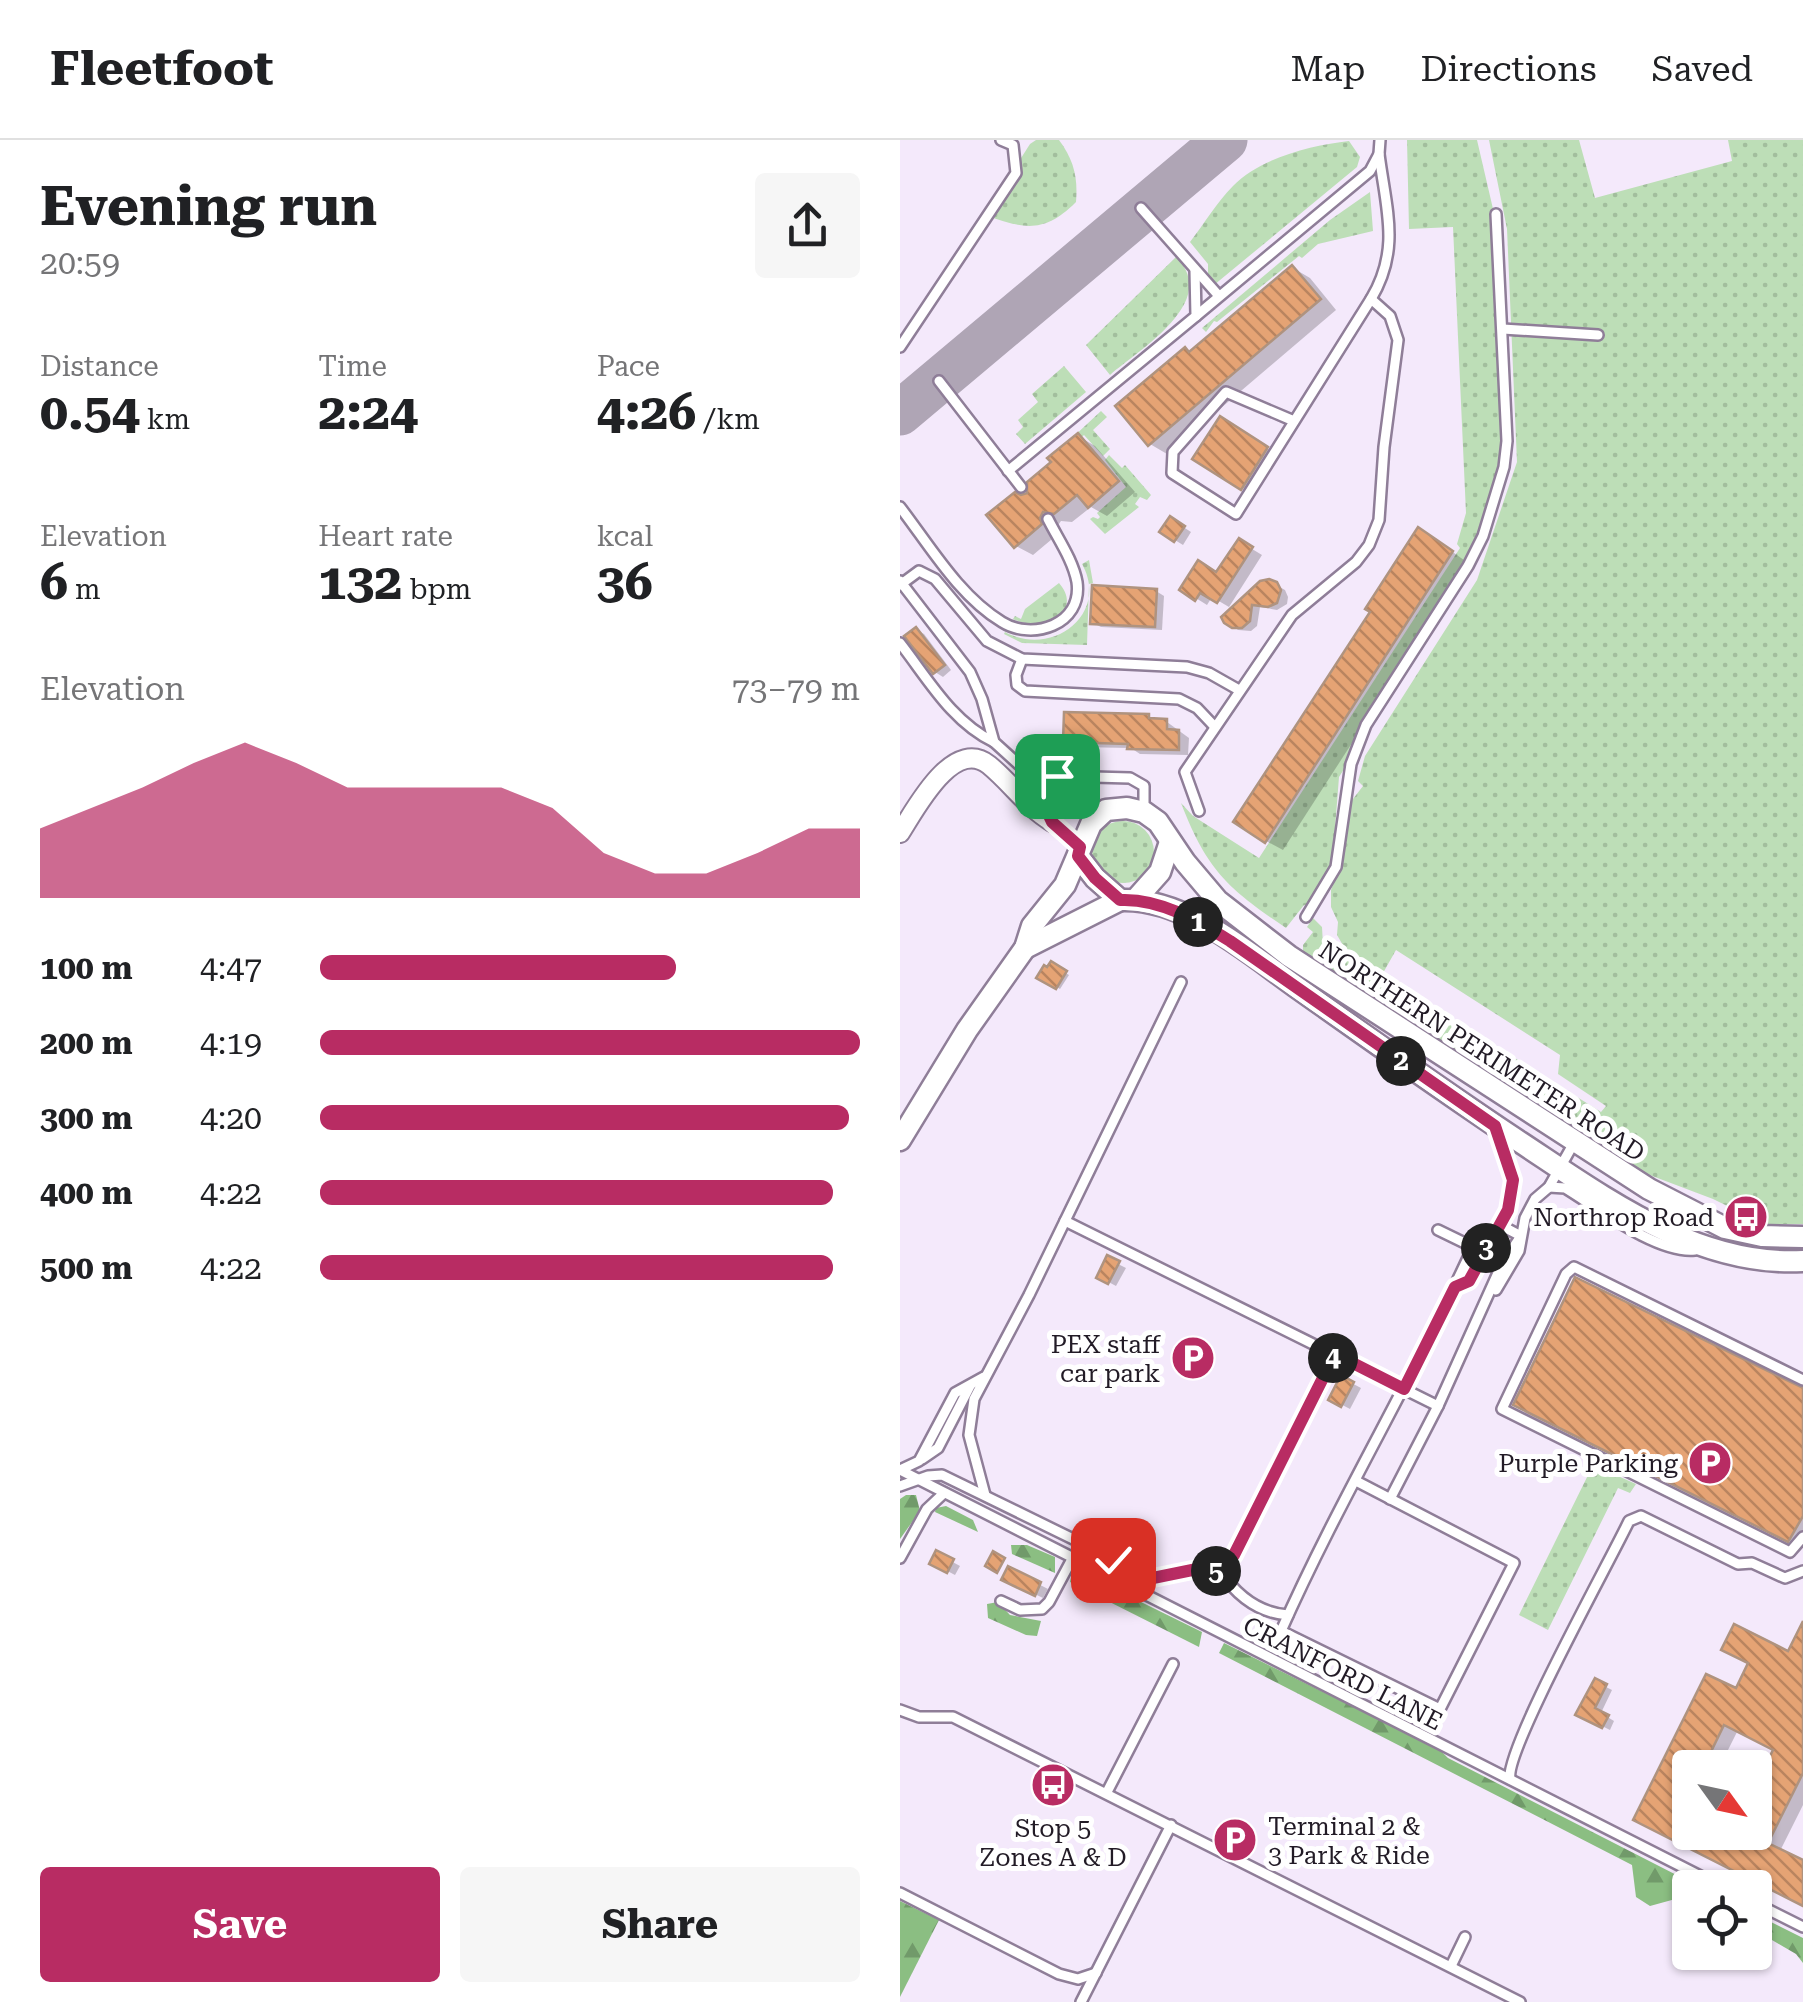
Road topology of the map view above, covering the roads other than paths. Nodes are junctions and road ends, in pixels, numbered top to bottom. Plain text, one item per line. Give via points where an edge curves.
1 (1001, 140) edge
2 (1380, 140) edge
3 (1379, 154) junction
4 (1142, 208) dead end
5 (1496, 214) dead end
6 (1195, 270) junction
7 (1219, 296) junction
8 (1371, 300) junction
9 (1196, 316) junction
10 (1503, 329) junction
11 (1598, 336) dead end
12 (900, 348) edge
13 (938, 381) dead end
14 (1294, 421) junction
15 (1008, 472) junction
16 (1021, 487) dead end
17 (900, 507) edge
18 (1048, 519) dead end
19 (901, 583) edge
20 (900, 643) edge
21 (1022, 659) junction
22 (1239, 690) junction
23 (1215, 727) junction
24 (994, 742) junction
25 (1026, 771) junction
26 (1048, 782) junction
27 (1039, 794) junction
28 (1106, 810) junction
29 (1200, 811) dead end
30 (1144, 812) junction
31 (1052, 822) junction
32 (900, 832) edge
33 (1170, 842) junction
34 (1079, 852) junction
35 (1128, 899) junction
36 (1306, 917) dead end
37 (1025, 948) junction
38 (1181, 982) dead end
39 (1495, 1126) junction
40 (900, 1140) edge
41 (1575, 1141) junction
42 (1559, 1168) junction
43 (1550, 1187) junction
44 (1065, 1221) junction
45 (1500, 1224) junction
46 (1438, 1230) dead end
47 (1521, 1236) junction
48 (1803, 1238) edge
49 (1708, 1248) junction
50 (1803, 1261) edge
51 (1455, 1287) junction
52 (1335, 1354) junction
53 (984, 1377) junction
54 (1803, 1380) edge
55 (1404, 1389) junction
56 (1438, 1406) junction
57 (900, 1470) edge
58 (918, 1479) junction
59 (1356, 1481) junction
60 (900, 1486) edge
61 (944, 1494) junction
62 (985, 1495) junction
63 (1390, 1499) junction
64 (1803, 1537) edge
65 (900, 1558) edge
66 (1072, 1559) junction
67 (1220, 1571) junction
68 (1803, 1571) edge
69 (1001, 1600) dead end
70 (1288, 1616) junction
71 (1173, 1664) dead end
72 (900, 1710) edge
73 (1510, 1779) junction
74 (1108, 1792) junction
75 (1171, 1824) junction
76 (1689, 1870) edge
77 (900, 1892) edge
78 (1772, 1912) edge
79 (1803, 1928) edge
80 (1465, 1937) dead end
81 (1451, 1966) junction
82 (1096, 1973) junction
83 (1503, 1997) edge
84 (1082, 2002) edge
85 (1520, 2002) edge

1 - 12 lane via 1013,144 1016,173
2 - 3 lane
3 - 7 lane via 1355,186
3 - 8 lane via 1390,261
4 - 6 lane
5 - 10 lane
6 - 7 lane
6 - 9 lane
7 - 9 lane
8 - 14 lane
8 - 22 lane via 1390,316 1398,340 1379,520 1370,545 1292,615
9 - 15 lane
10 - 11 lane
10 - 36 lane via 1507,441 1483,536 1366,725 1351,764 1336,867
13 - 15 lane
14 - 14 lane via 1236,514 1172,472 1173,452 1226,392
15 - 16 lane
17 - 18 lane via 985,610 1026,632 1046,630 1064,618 1078,586
19 - 21 lane via 919,571 935,579 987,641
19 - 24 lane via 970,672
20 - 24 lane via 958,718
21 - 22 lane via 1187,667
21 - 23 lane via 1016,676 1025,691 1179,699
22 - 23 lane
23 - 29 lane via 1185,772
24 - 25 lane
25 - 26 lane
25 - 27 lane
26 - 27 lane
26 - 28 lane
26 - 30 lane via 1057,776 1130,778 1144,786
27 - 31 lane
28 - 30 street
28 - 34 street via 1091,824
30 - 33 street
31 - 32 street via 987,763 974,759 943,770
31 - 34 lane
33 - 35 street via 1160,872
33 - 41 street, NORTHERN PERIMETER ROAD via 1218,901 1288,956
34 - 35 street via 1095,878
34 - 37 street
35 - 37 street
35 - 39 street, NORTHERN PERIMETER ROAD via 1184,916 1230,941
37 - 40 street
38 - 44 lane
39 - 42 street, NORTHERN PERIMETER ROAD
39 - 45 lane via 1513,1180
41 - 42 lane
41 - 48 street, NORTHERN PERIMETER ROAD via 1706,1220 1743,1233
42 - 43 lane
42 - 49 street, NORTHERN PERIMETER ROAD via 1642,1219
43 - 47 lane via 1535,1199
43 - 49 lane via 1564,1188 1680,1252
44 - 52 lane
44 - 53 lane
45 - 47 lane
45 - 51 lane via 1469,1281
46 - 51 lane via 1474,1247
47 - 56 lane via 1514,1264 1488,1301
49 - 50 street, NORTHERN PERIMETER ROAD via 1750,1259
51 - 55 lane
52 - 55 lane
52 - 67 lane
53 - 57 lane via 955,1393 920,1461
53 - 62 lane via 968,1435
54 - 64 lane via 1574,1267 1502,1409 1790,1552
55 - 56 lane
55 - 59 lane
56 - 63 lane
57 - 58 lane
58 - 60 lane
58 - 61 lane, CRANFORD LANE
58 - 62 lane via 942,1475
59 - 63 lane
59 - 70 lane
61 - 65 lane
61 - 66 lane, CRANFORD LANE
62 - 67 lane via 1153,1578
63 - 70 lane via 1514,1563 1440,1710 1281,1631
66 - 69 lane via 1042,1608 1020,1610
66 - 73 lane, CRANFORD LANE
67 - 70 lane via 1253,1605
68 - 73 lane via 1785,1578 1738,1564 1641,1516 1629,1521 1524,1727
71 - 74 lane
72 - 74 lane via 953,1717
73 - 76 lane, CRANFORD LANE
74 - 75 lane
75 - 81 lane
75 - 82 lane
77 - 82 lane via 1058,1974 1078,1979
78 - 79 lane
80 - 81 lane
81 - 83 lane
82 - 84 lane
83 - 85 lane

